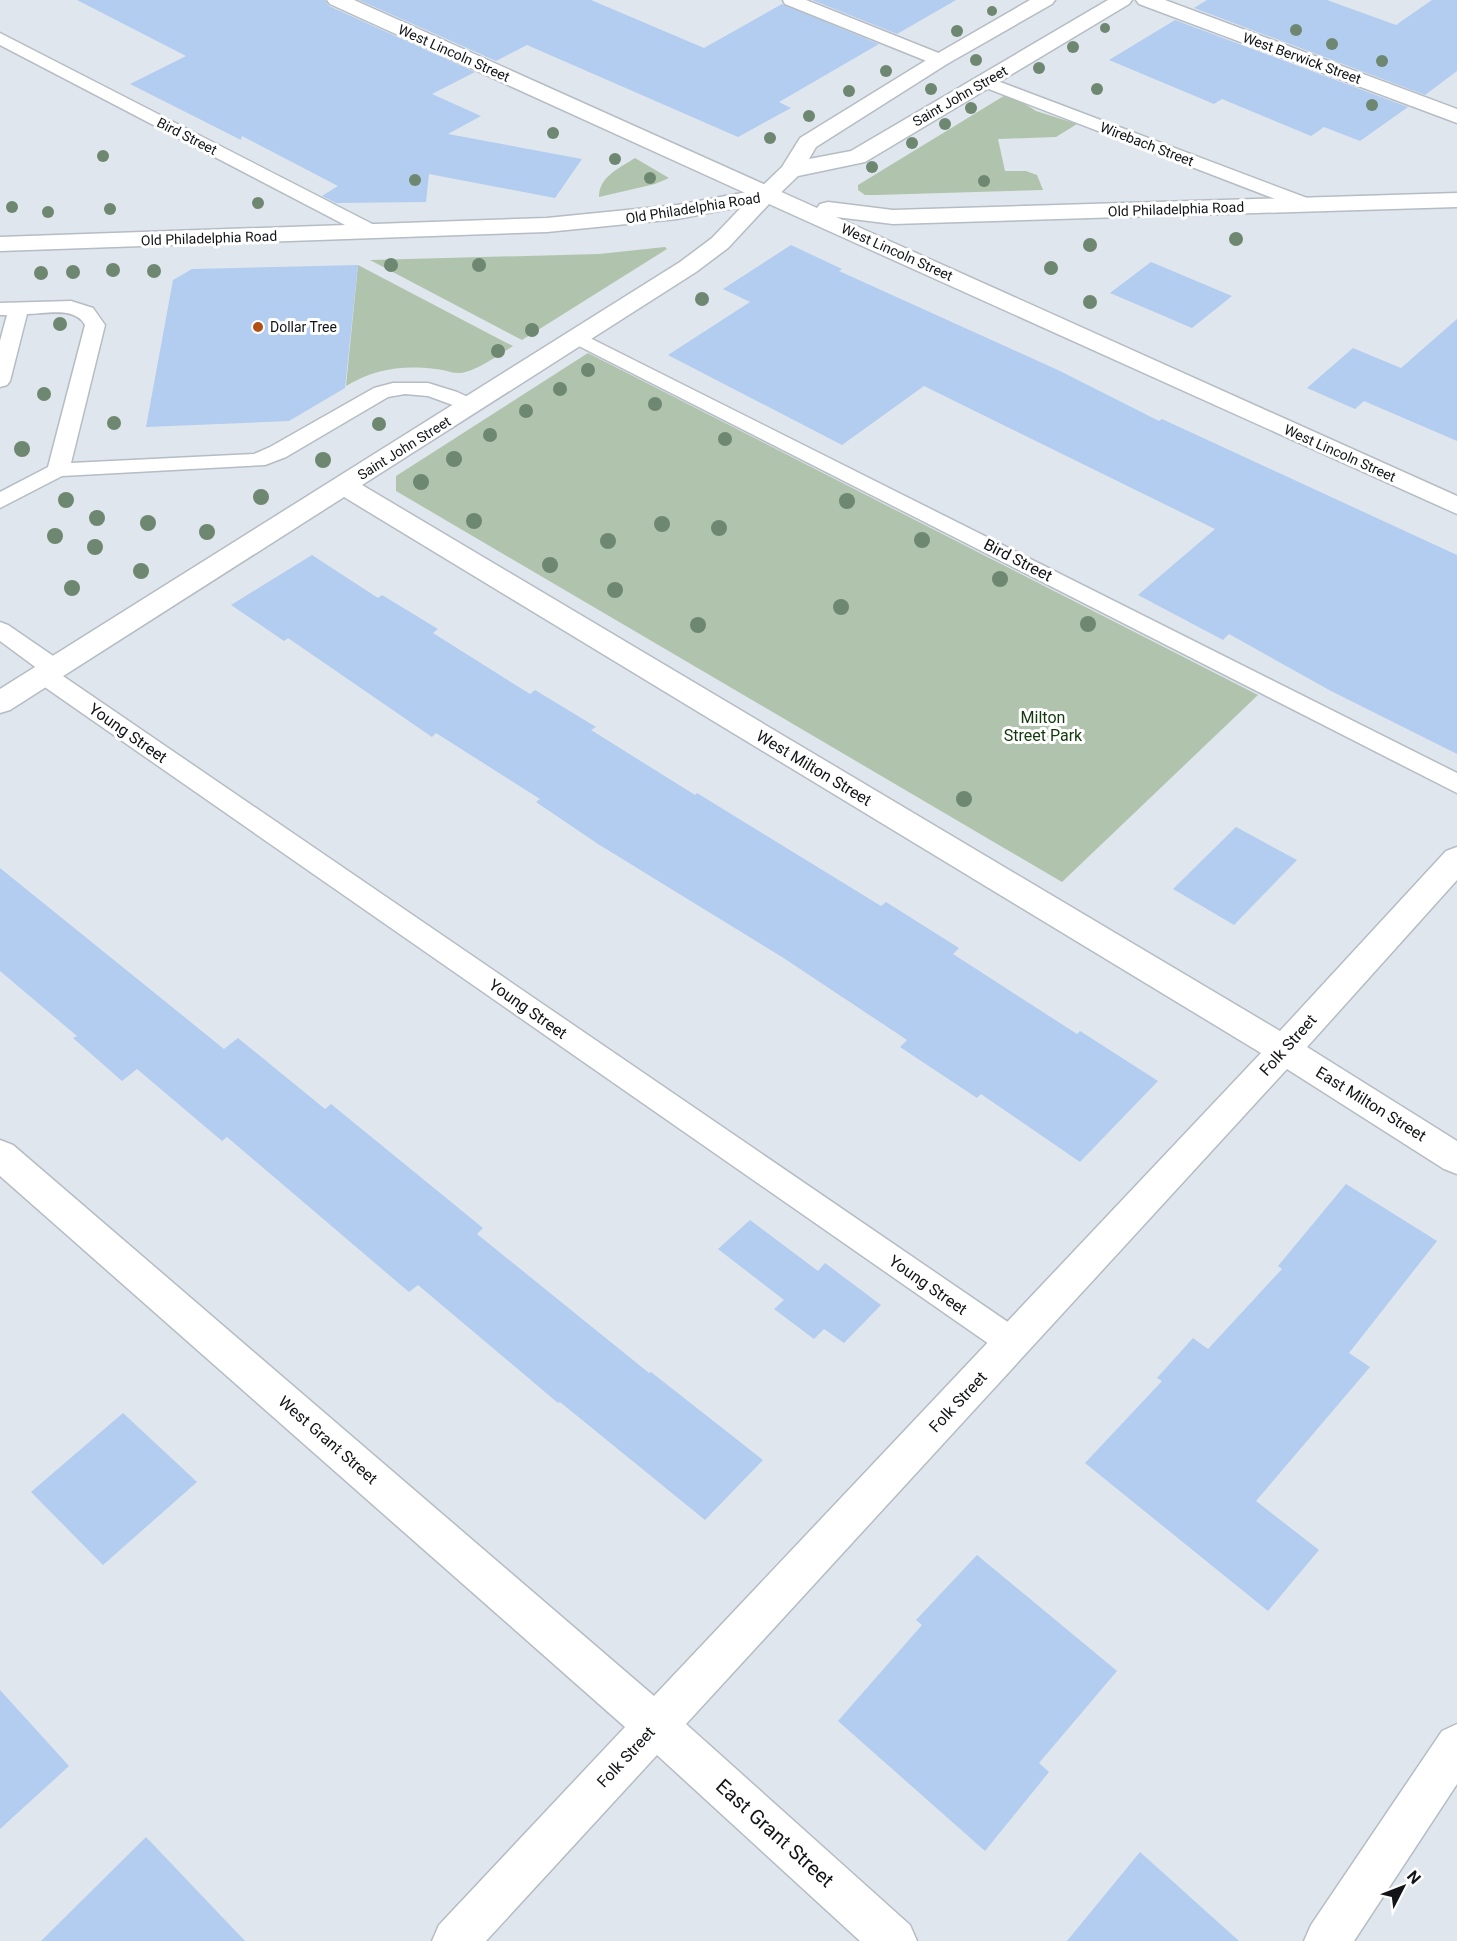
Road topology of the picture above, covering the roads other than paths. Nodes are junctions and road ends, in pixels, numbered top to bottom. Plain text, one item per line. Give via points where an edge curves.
1 (337, 0) edge
2 (792, 0) edge
3 (1045, 0) edge
4 (1122, 0) edge
5 (1146, 0) edge
6 (0, 38) edge
7 (940, 60) junction
8 (987, 82) junction
9 (1457, 116) edge
10 (790, 171) junction
11 (765, 195) junction
12 (1457, 200) edge
13 (1308, 205) junction
14 (375, 233) junction
15 (0, 244) edge
16 (9, 309) edge
17 (578, 338) junction
18 (0, 381) edge
19 (472, 406) junction
20 (58, 470) junction
21 (344, 486) junction
22 (0, 501) edge
23 (1457, 506) edge
24 (0, 630) edge
25 (49, 672) junction
26 (0, 703) edge
27 (1457, 784) edge
28 (1457, 859) edge
29 (1284, 1050) junction
30 (0, 1155) edge
31 (1457, 1159) edge
32 (1013, 1343) junction
33 (655, 1725) junction
34 (1457, 1746) edge
35 (455, 1941) edge
36 (894, 1941) edge
37 (1327, 1941) edge

1 - 11 street, West Lincoln Street
2 - 7 lane
3 - 7 street, Saint John Street
4 - 8 street, Saint John Street
5 - 9 street, West Berwick Street
6 - 14 lane, Bird Street
7 - 10 street, Saint John Street via 808,143
8 - 10 street, Saint John Street via 857,157
8 - 13 lane, Wirebach Street
10 - 11 street, Saint John Street
11 - 13 street, Old Philadelphia Road via 852,213 893,217
11 - 14 street, Old Philadelphia Road via 622,219
11 - 17 street, Saint John Street via 720,243
11 - 23 street, West Lincoln Street
12 - 13 street, Old Philadelphia Road
14 - 15 street, Old Philadelphia Road
16 - 18 lane
16 - 20 lane via 81,309 95,325
17 - 19 street, Saint John Street
17 - 27 lane, Bird Street
19 - 20 lane via 436,390 395,388 381,392 267,457
19 - 21 street, Saint John Street
20 - 22 lane
21 - 25 street, Saint John Street
21 - 29 street, West Milton Street
24 - 25 lane, Young Street
25 - 26 street, Saint John Street
25 - 32 lane, Young Street
28 - 29 street, Folk Street
29 - 31 street, East Milton Street
29 - 32 street, Folk Street
30 - 33 street, West Grant Street
32 - 33 street, Folk Street
33 - 35 street, Folk Street
33 - 36 street, East Grant Street
34 - 37 street

